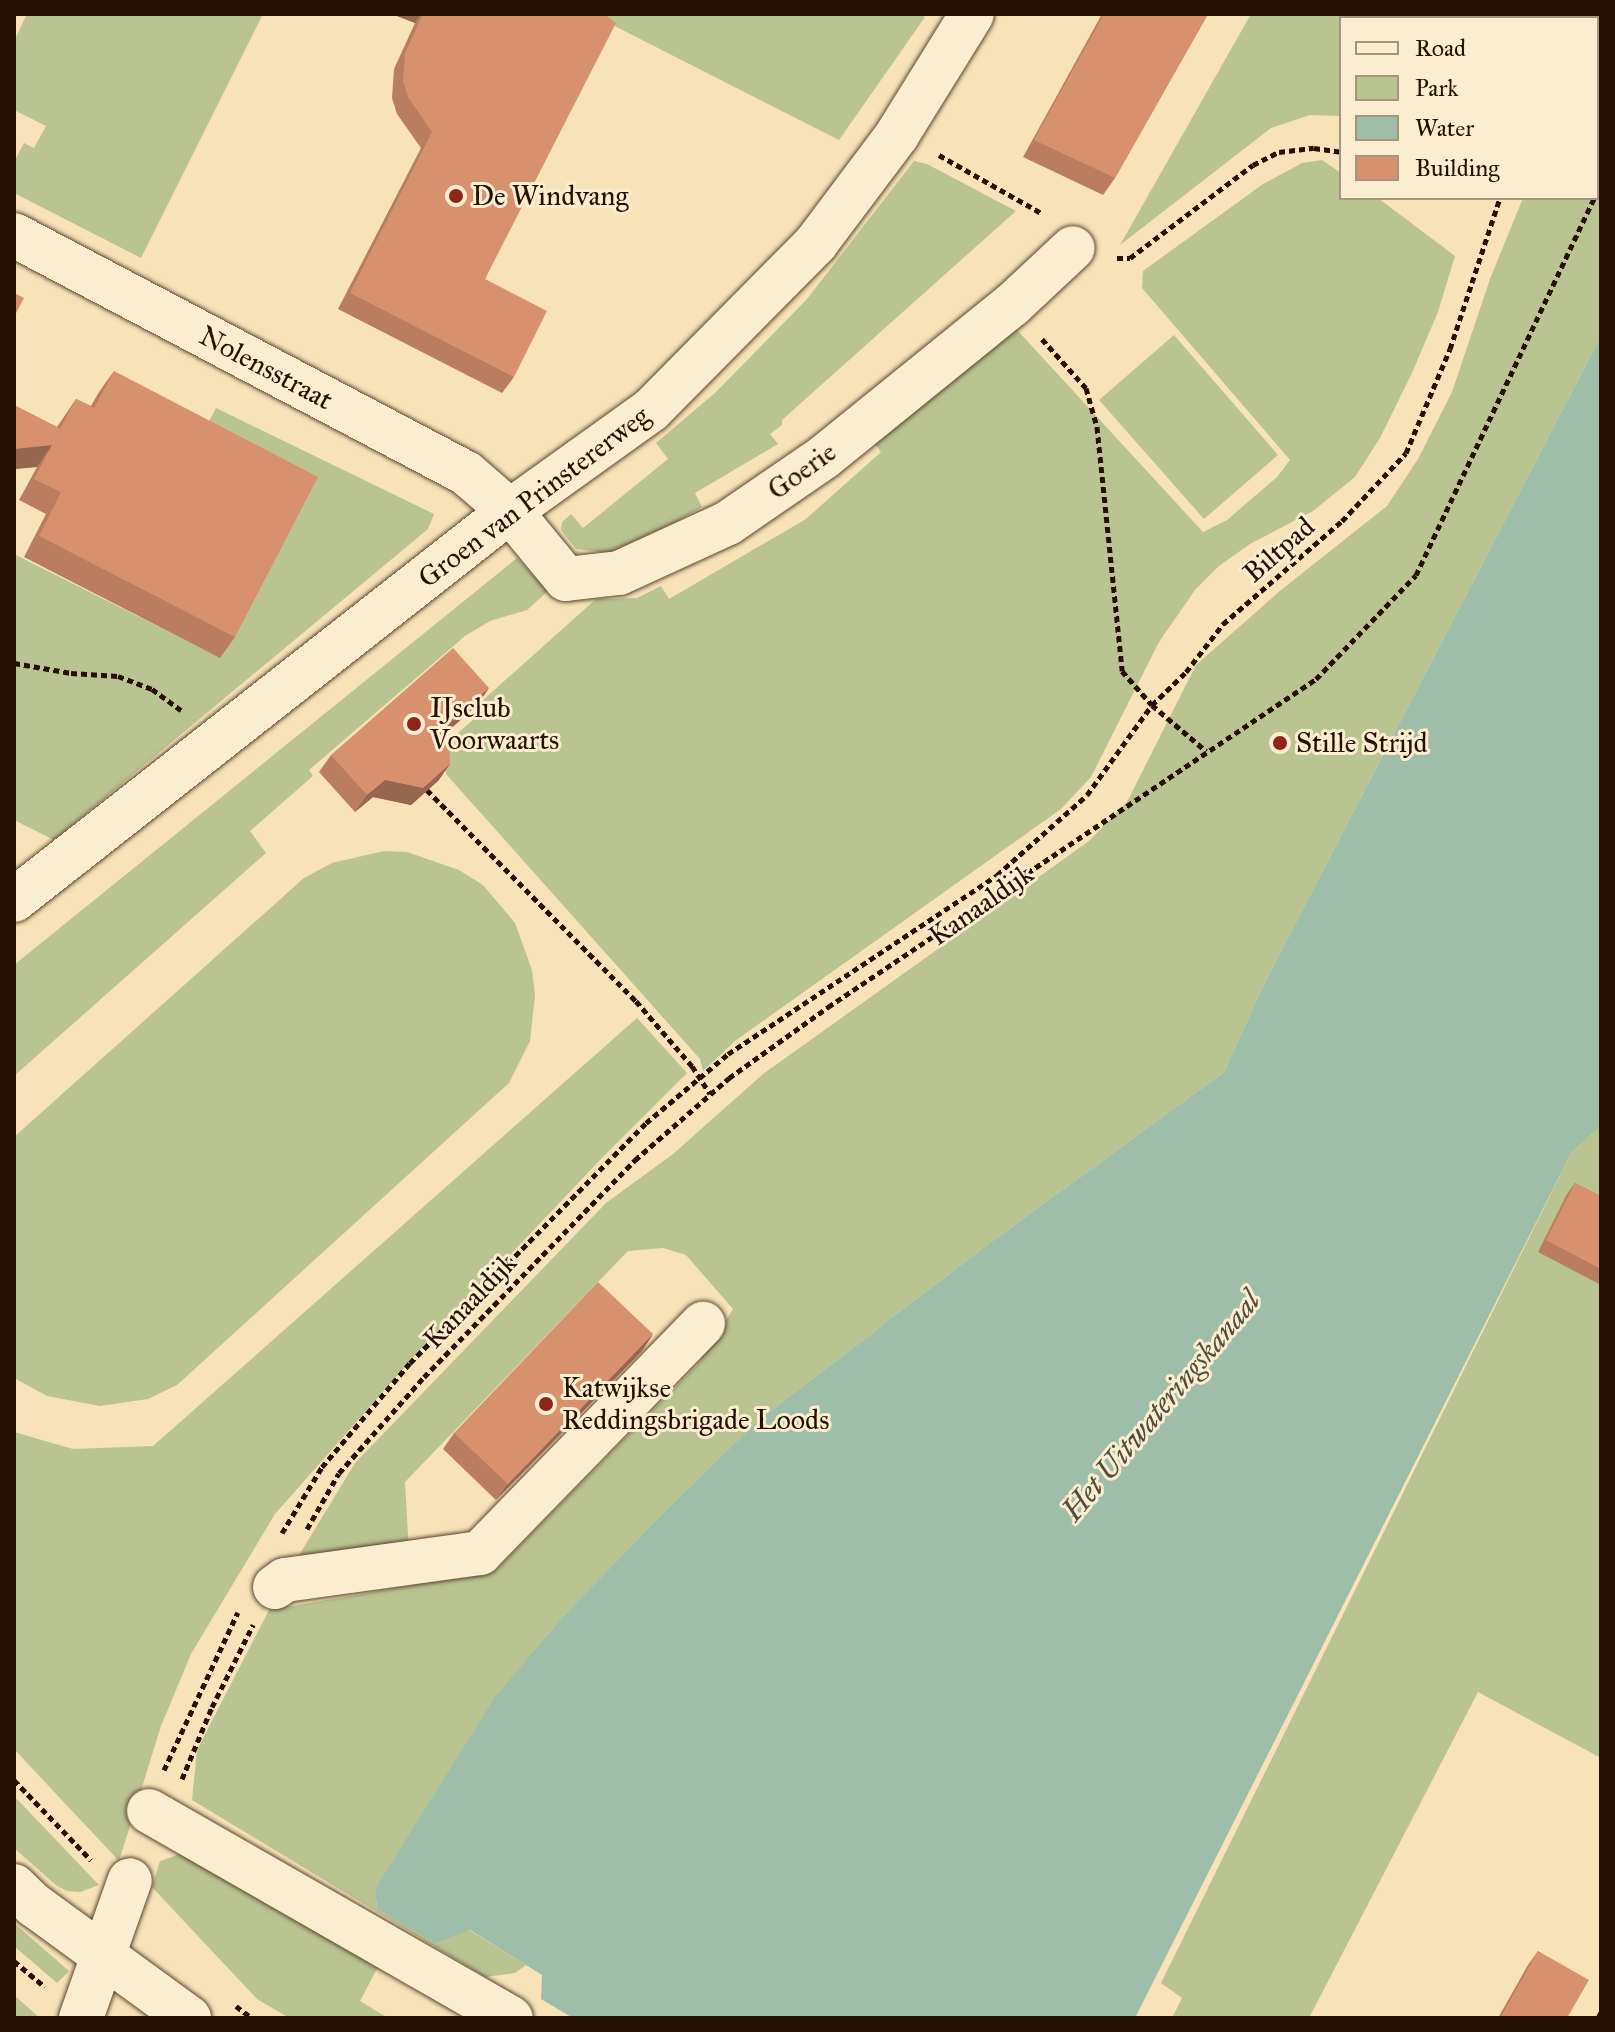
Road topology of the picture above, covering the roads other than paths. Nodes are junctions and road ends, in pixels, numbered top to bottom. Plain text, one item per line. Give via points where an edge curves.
1 (972, 14) edge
2 (14, 235) edge
3 (1073, 248) road end
4 (510, 511) junction
5 (14, 900) edge
6 (703, 1324) dead end
7 (258, 1596) road end
8 (158, 1815) road end
9 (14, 1886) edge
10 (127, 1888) road end
11 (105, 1956) junction
12 (81, 2018) edge
13 (189, 2018) edge
14 (511, 2018) edge

1 - 4 street, Groen van Prinstererweg via 897,135 816,243 651,410
2 - 4 street, Nolensstraat via 466,473
3 - 4 street, Goerie via 1012,305 824,457 728,523 619,573 566,579
4 - 5 street, Groen van Prinstererweg
6 - 7 street via 480,1553 285,1580
8 - 14 street
9 - 11 street
10 - 11 street
11 - 12 street
11 - 13 street

